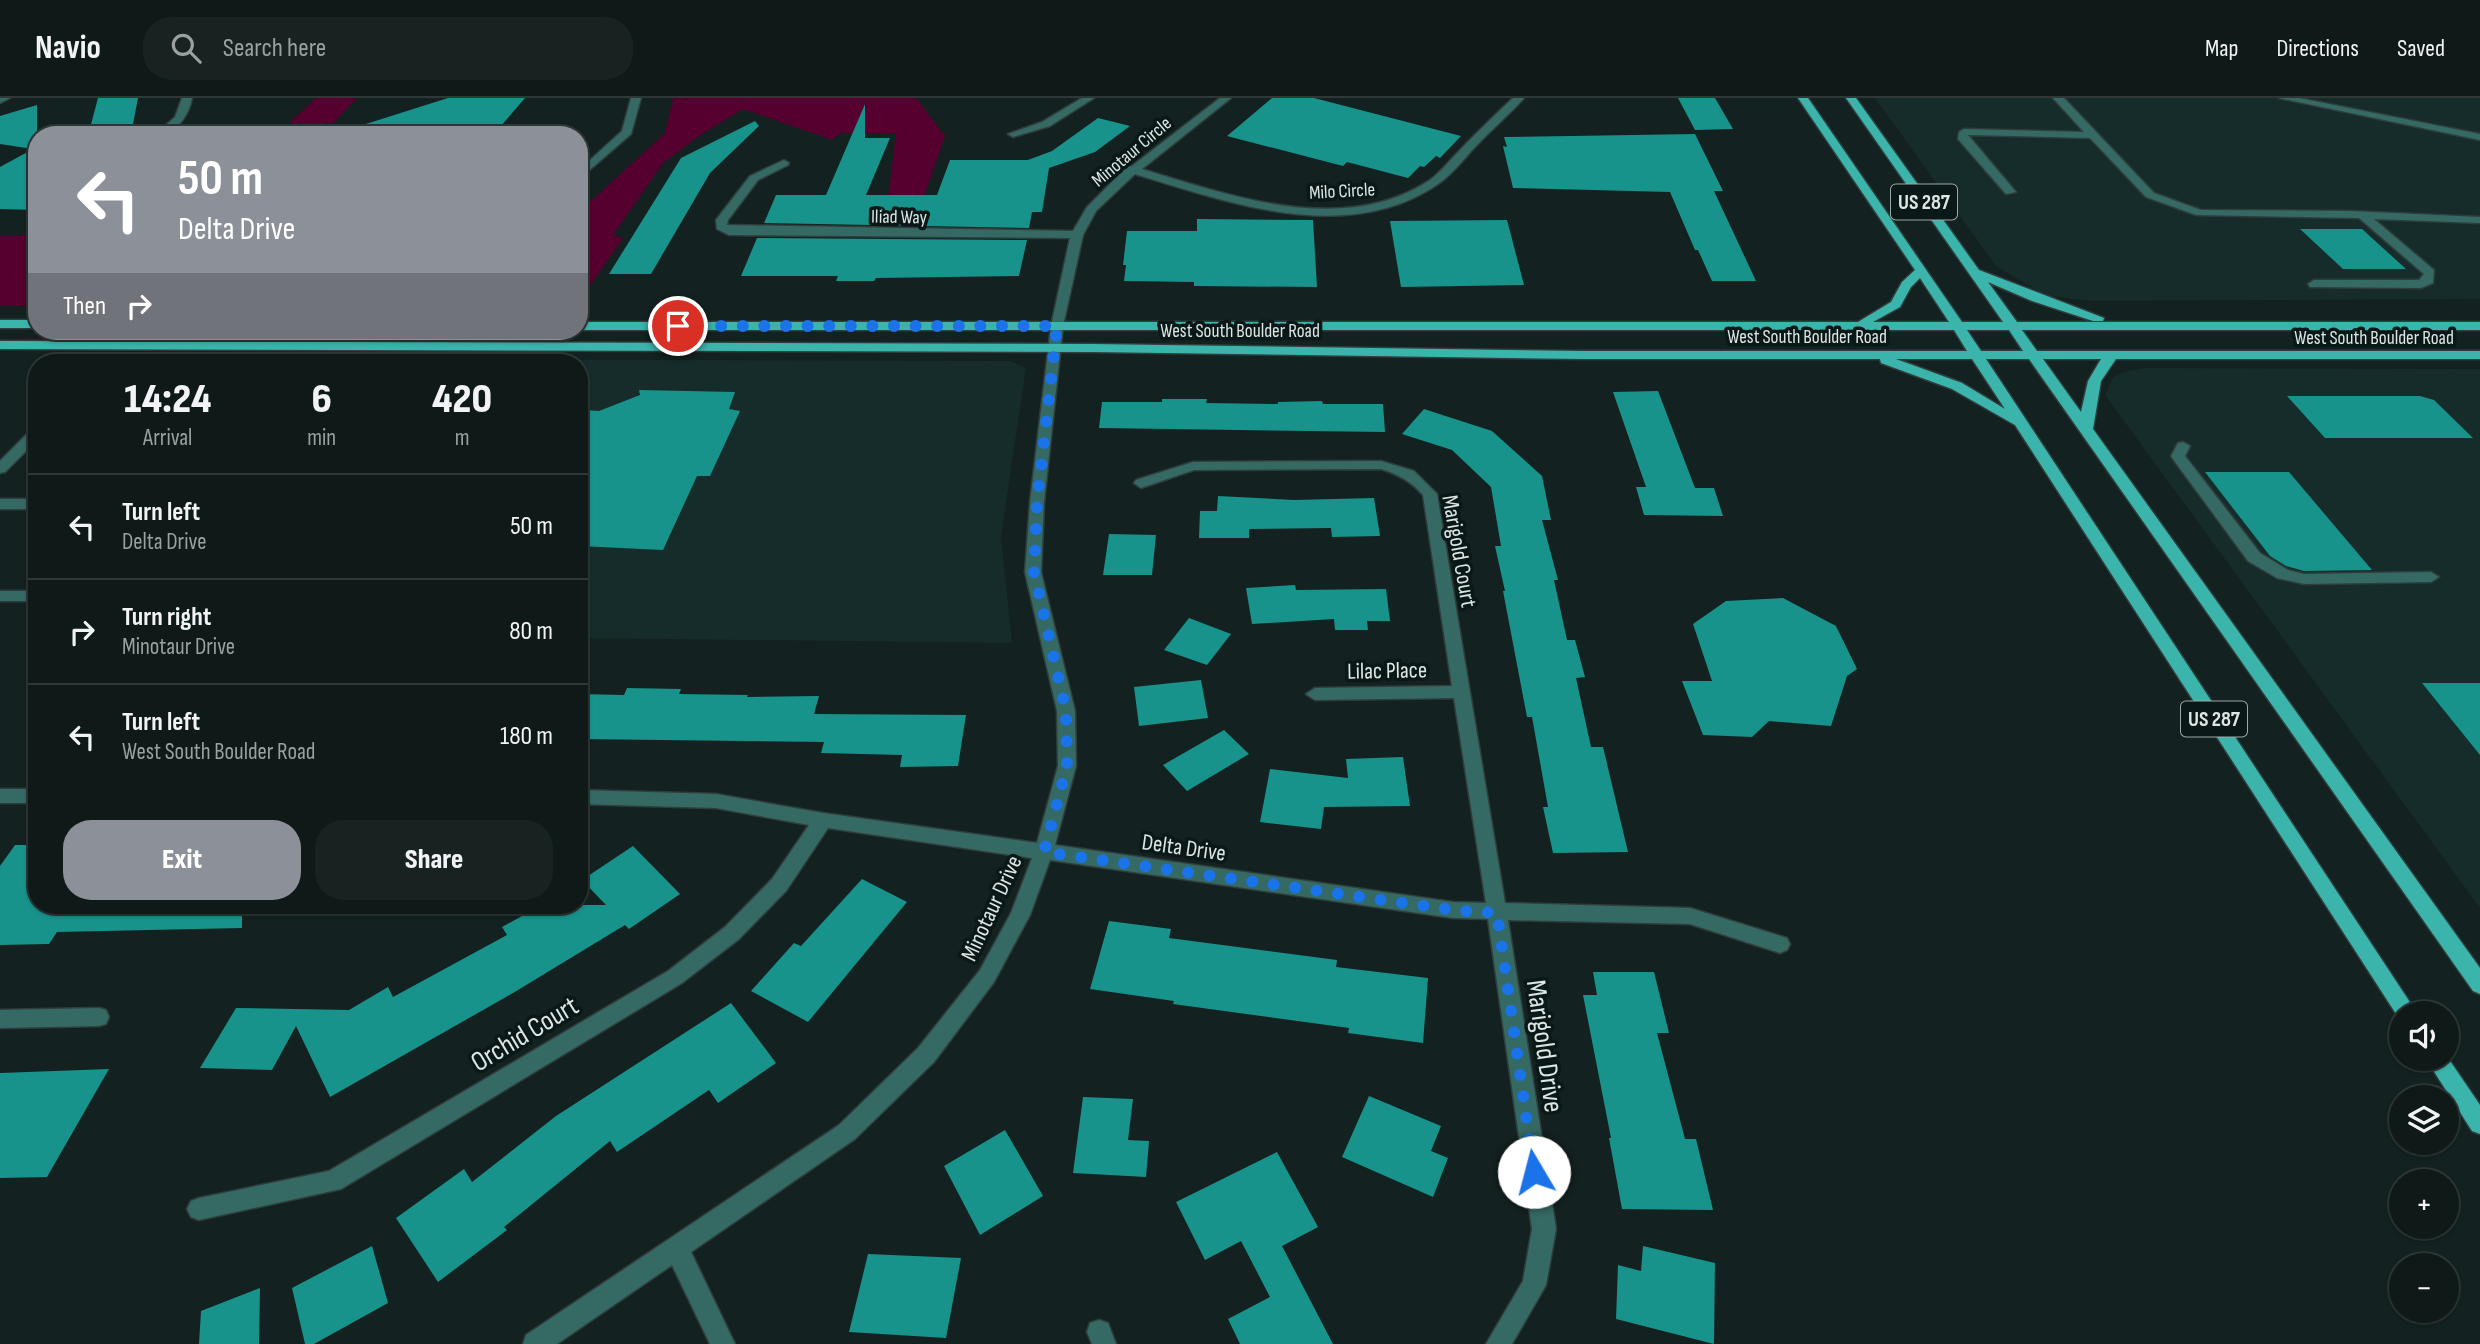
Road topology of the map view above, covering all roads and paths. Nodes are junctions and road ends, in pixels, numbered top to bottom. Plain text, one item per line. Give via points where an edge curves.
1 (5, 98) edge
2 (187, 98) edge
3 (636, 98) edge
4 (1089, 98) edge
5 (1226, 98) edge
6 (1519, 98) edge
7 (1803, 98) edge
8 (1851, 98) edge
9 (2058, 98) edge
10 (2284, 98) edge
11 (0, 100) edge
12 (172, 126) edge
13 (1013, 134) dead end
14 (2094, 135) junction
15 (2480, 137) edge
16 (784, 163) dead end
17 (588, 168) edge
18 (1131, 169) junction
19 (2010, 192) dead end
20 (2363, 215) junction
21 (2479, 220) edge
22 (1077, 235) junction
23 (1921, 270) junction
24 (1972, 271) junction
25 (2314, 284) dead end
26 (0, 324) edge
27 (28, 324) edge
28 (2011, 324) junction
29 (2118, 324) junction
30 (1859, 325) junction
31 (1955, 325) junction
32 (588, 326) edge
33 (1057, 326) junction
34 (2480, 326) edge
35 (442, 340) edge
36 (0, 345) edge
37 (438, 346) junction
38 (1055, 348) junction
39 (1873, 355) junction
40 (2480, 355) edge
41 (1976, 356) junction
42 (2034, 356) junction
43 (2111, 356) junction
44 (2020, 424) junction
45 (2086, 429) junction
46 (28, 441) edge
47 (2183, 446) dead end
48 (0, 469) edge
49 (1141, 483) dead end
50 (0, 503) edge
51 (28, 504) edge
52 (2431, 578) dead end
53 (0, 596) edge
54 (28, 596) edge
55 (1460, 692) junction
56 (1315, 694) dead end
57 (0, 796) edge
58 (28, 796) edge
59 (588, 797) edge
60 (823, 820) junction
61 (1044, 852) junction
62 (1497, 913) junction
63 (1780, 944) dead end
64 (2480, 985) edge
65 (2399, 1001) edge
66 (99, 1017) dead end
67 (0, 1019) edge
68 (2445, 1071) edge
69 (2480, 1124) edge
70 (199, 1209) dead end
71 (676, 1247) junction
72 (535, 1344) edge
73 (723, 1344) edge
74 (1497, 1344) edge

1 - 11 street
2 - 12 street via 186,110
3 - 17 street via 627,132
4 - 13 street via 1046,124
5 - 18 street, Minotaur Circle
6 - 18 street, Milo Circle via 1434,183 1408,200 1373,208 1324,211 1277,207
7 - 23 main road, US 287
8 - 24 main road, US 287
9 - 14 street
10 - 15 street
14 - 19 street via 1964,132 1962,137
14 - 20 street via 2150,195 2200,213
16 - 22 street, Iliad Way via 754,178 721,227 729,231
18 - 22 street, Minotaur Circle via 1091,209
20 - 21 street
20 - 25 street via 2430,273 2429,280 2421,284
22 - 33 street, Minotaur Circle
23 - 30 main road via 1896,304
23 - 31 main road, US 287
24 - 28 main road, US 287
24 - 29 main road via 2036,298
26 - 27 main road
28 - 29 main road, West South Boulder Road
28 - 31 main road, West South Boulder Road
28 - 42 main road, US 287
29 - 34 main road, West South Boulder Road
30 - 31 main road, West South Boulder Road
30 - 33 main road, West South Boulder Road
31 - 41 main road, US 287
32 - 33 main road, West South Boulder Road
33 - 38 street, Minotaur Drive
35 - 37 street
36 - 37 main road, West South Boulder Road
37 - 38 main road, West South Boulder Road
38 - 39 main road, West South Boulder Road
38 - 61 street, Minotaur Drive via 1037,502 1034,572 1066,711 1067,766
39 - 41 main road, West South Boulder Road
39 - 44 main road via 1957,386
40 - 43 main road, West South Boulder Road
41 - 42 main road, West South Boulder Road
41 - 44 main road, US 287
42 - 43 main road, West South Boulder Road
42 - 45 main road, US 287
43 - 45 main road via 2092,383
44 - 65 main road, US 287
45 - 64 main road, US 287
46 - 48 street
47 - 52 street via 2178,456 2254,557 2268,568 2304,579
49 - 55 street, Marigold Court via 1193,466 1381,465 1405,470 1430,494
50 - 51 street
53 - 54 street
55 - 56 street, Lilac Place
55 - 62 street, Marigold Court
57 - 58 street
59 - 60 street, Delta Drive via 716,801
60 - 61 street, Delta Drive
60 - 70 street, Orchid Court via 779,885 732,933 675,977 333,1181
61 - 62 street, Delta Drive
61 - 71 street, Minotaur Drive via 1020,915 987,976 926,1055 847,1132
62 - 63 street, Delta Drive via 1689,916
62 - 74 street, Marigold Drive via 1544,1229 1534,1285
66 - 67 street
68 - 69 main road
71 - 72 street, Minotaur Drive
71 - 73 street

